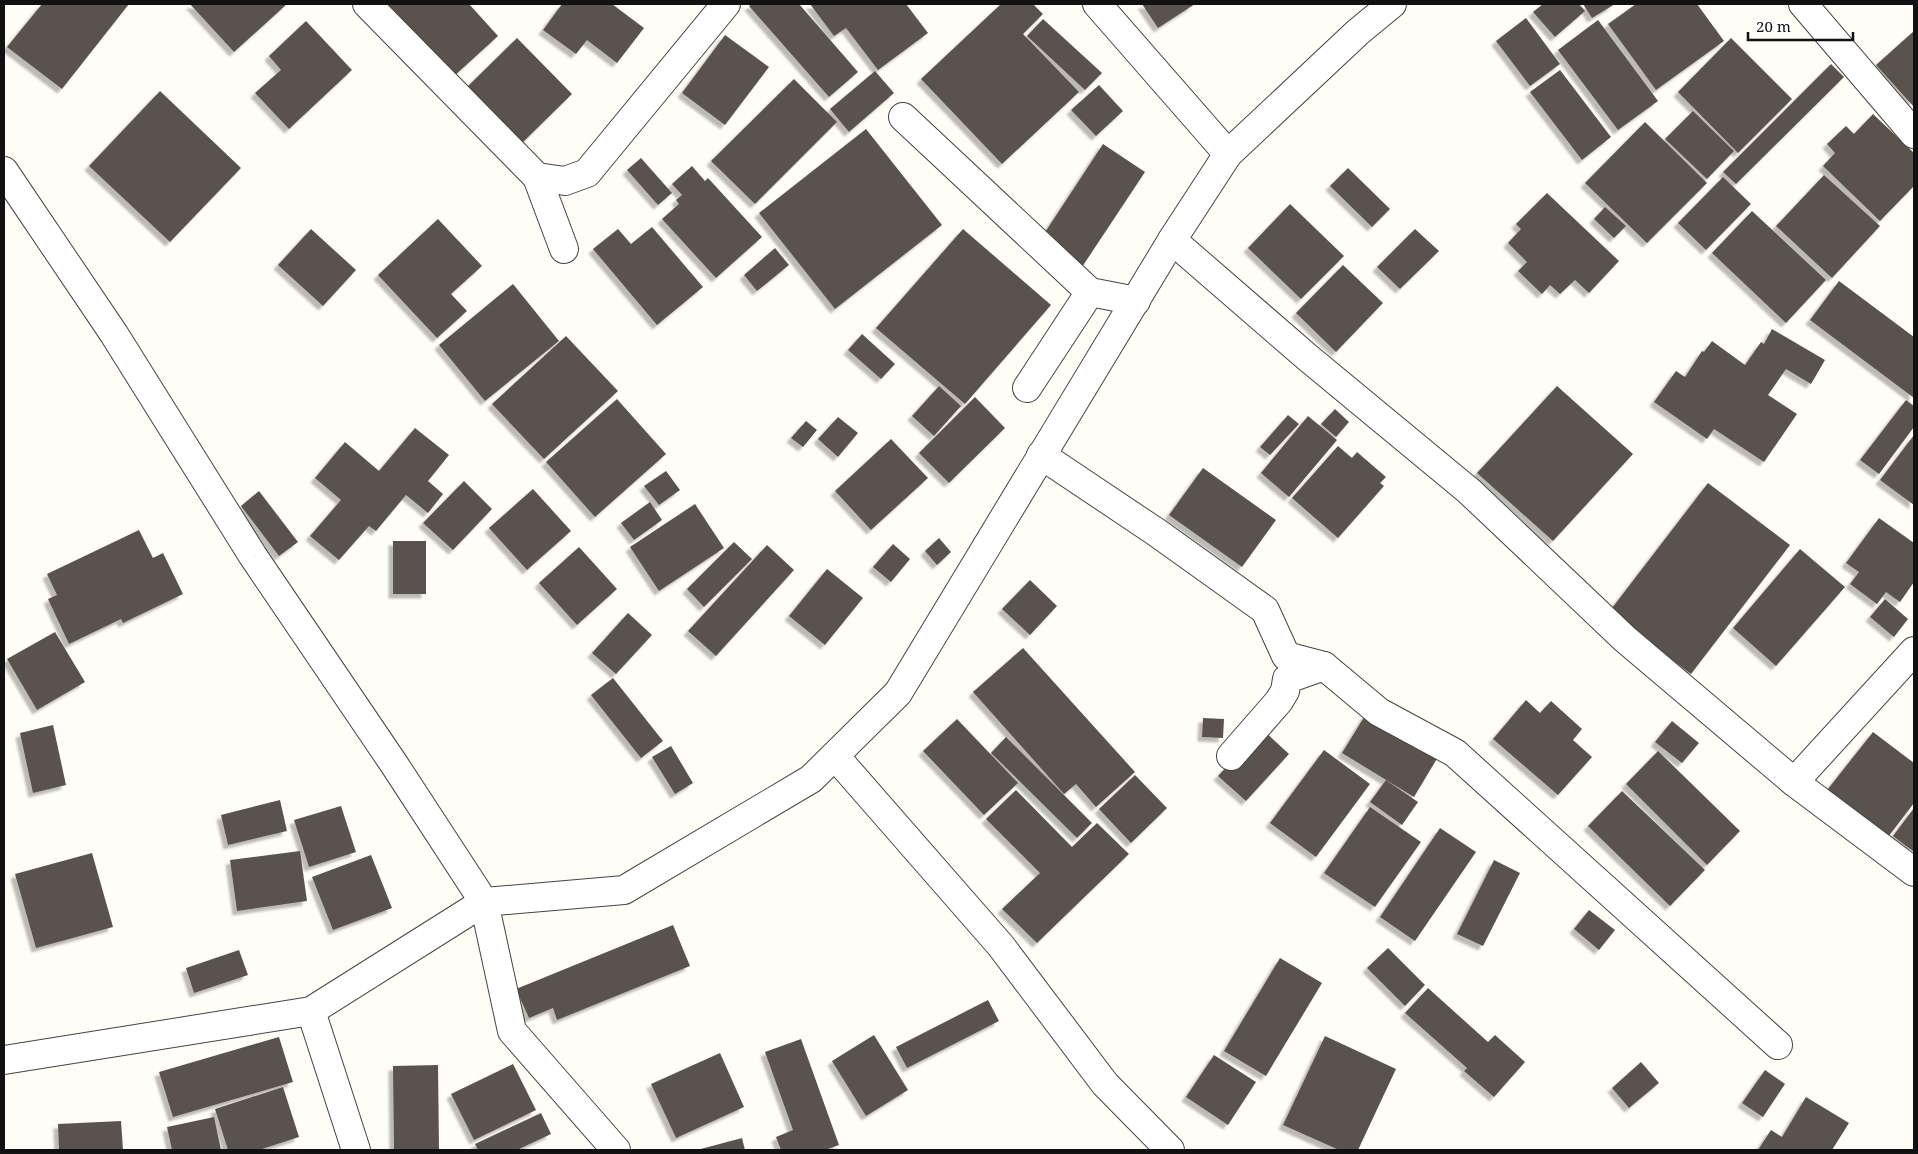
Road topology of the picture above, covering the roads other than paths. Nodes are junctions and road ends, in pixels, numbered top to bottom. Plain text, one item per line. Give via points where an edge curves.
1 (367, 4) edge
2 (726, 4) edge
3 (1097, 4) edge
4 (1392, 4) edge
5 (1803, 4) edge
6 (903, 117) dead end
7 (1914, 134) edge
8 (1228, 154) junction
9 (4, 171) edge
10 (537, 177) junction
11 (1172, 240) junction
12 (564, 250) dead end
13 (1090, 292) junction
14 (1136, 301) junction
15 (1027, 388) dead end
16 (1042, 456) junction
17 (1914, 652) edge
18 (1324, 666) junction
19 (835, 756) junction
20 (1231, 756) dead end
21 (1794, 782) junction
22 (1914, 872) edge
23 (484, 902) junction
24 (311, 1011) junction
25 (1778, 1045) dead end
26 (4, 1060) edge
27 (356, 1150) edge
28 (616, 1150) edge
29 (1170, 1150) edge

1 - 10 street
2 - 10 street via 587,173 565,181
3 - 8 street
4 - 8 street
5 - 7 street
6 - 13 street
8 - 11 street
9 - 23 street via 114,334 253,556
10 - 12 street
11 - 14 street
11 - 21 street via 1468,491 1625,639
13 - 14 street
13 - 15 street
14 - 16 street
16 - 18 street via 1265,610 1286,656
16 - 19 street via 898,693
17 - 21 street
18 - 20 street via 1287,679 1279,701
18 - 25 street via 1379,712 1454,752
19 - 23 street via 811,779 624,890
19 - 29 street via 1001,946 1105,1084
21 - 22 street
23 - 24 street
23 - 28 street via 512,1030
24 - 26 street
24 - 27 street

